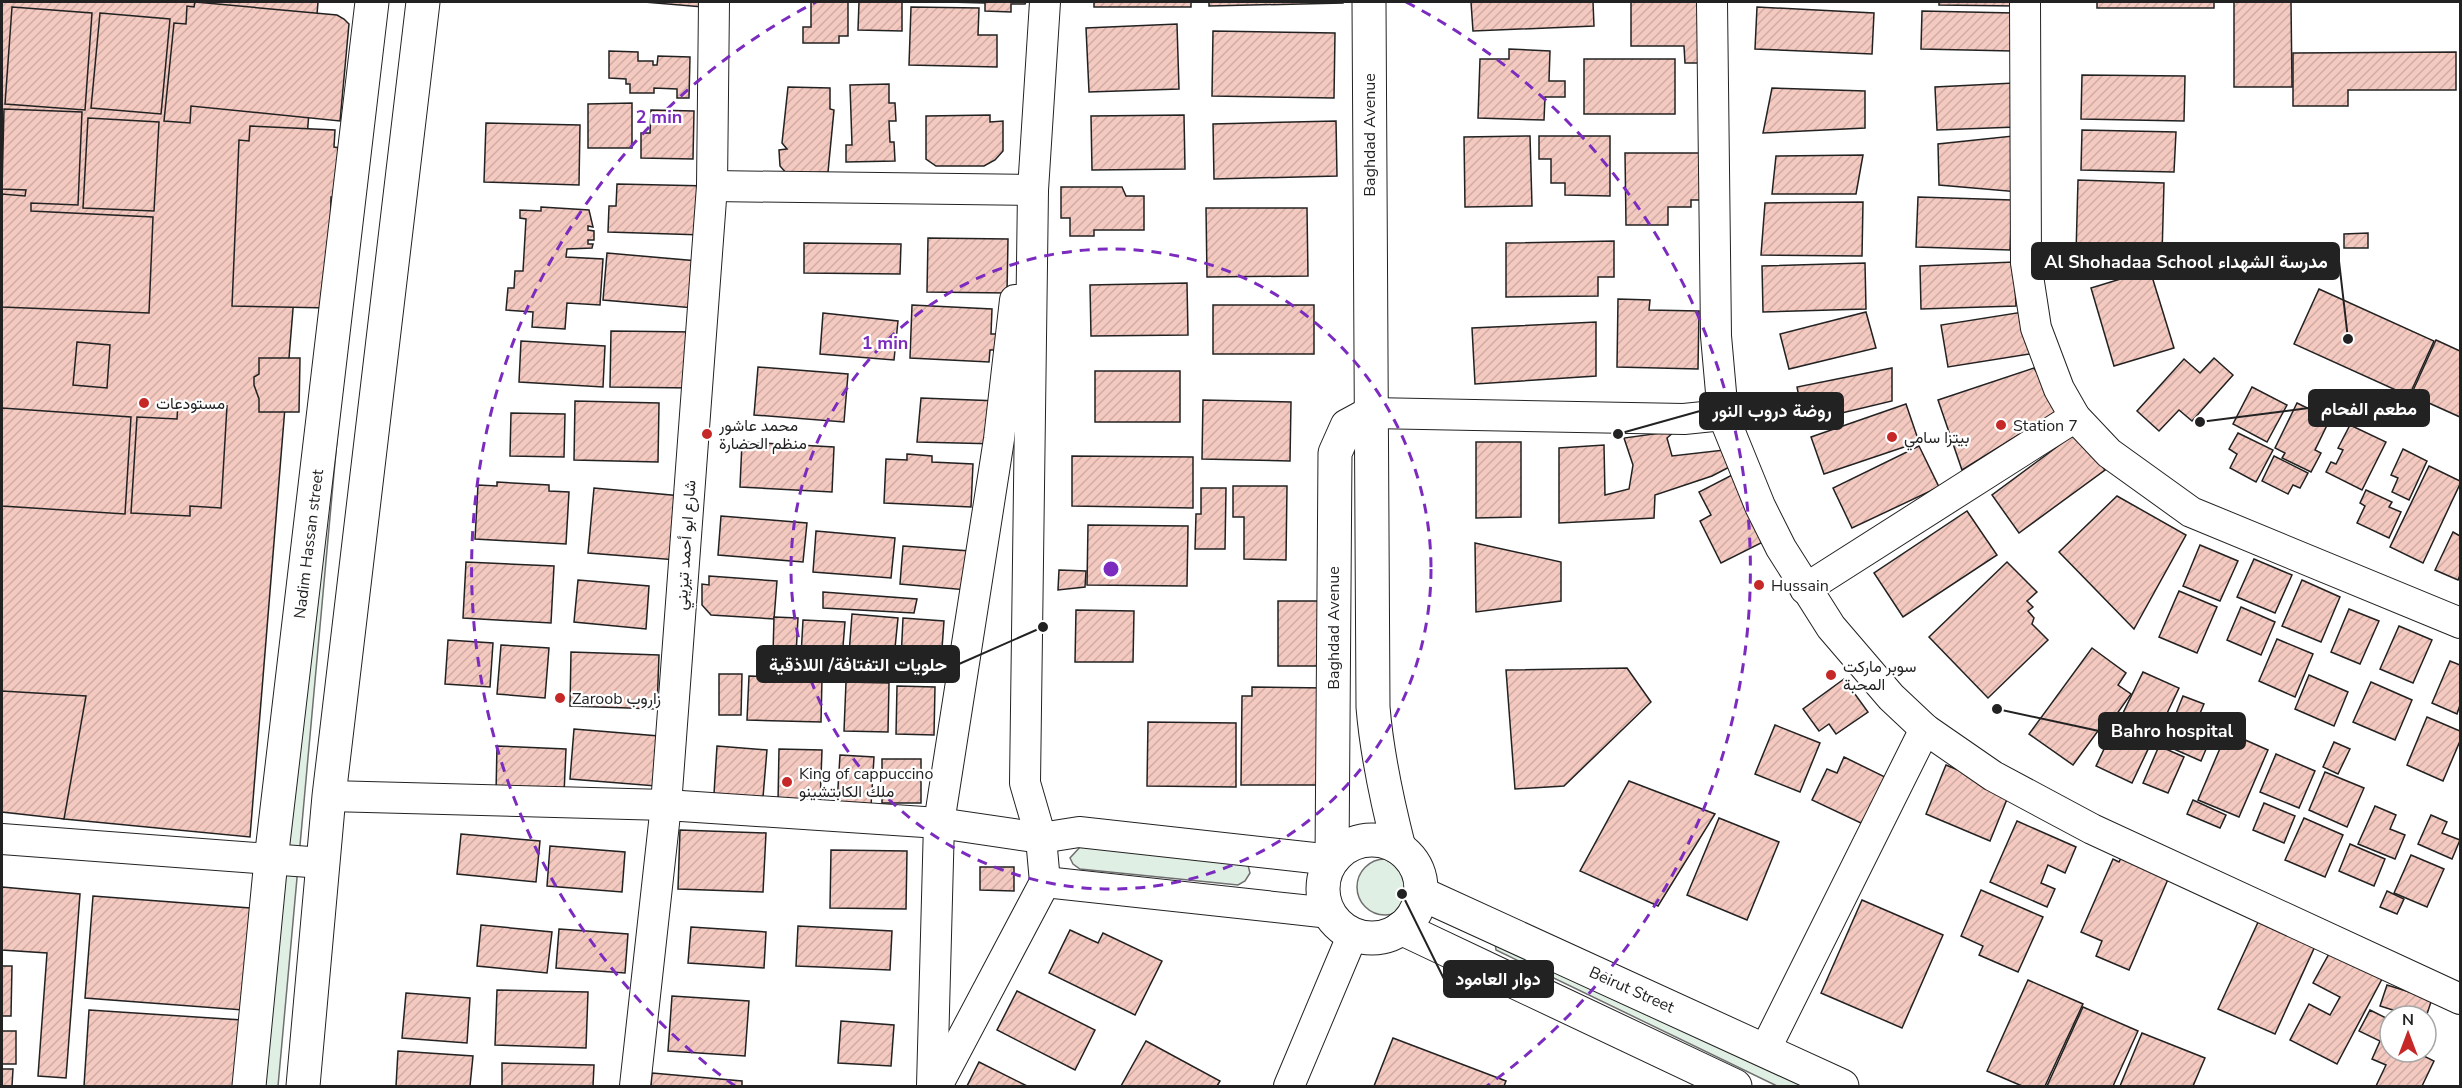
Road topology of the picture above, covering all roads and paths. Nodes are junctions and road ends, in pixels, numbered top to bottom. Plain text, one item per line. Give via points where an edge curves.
1 (372, 2) edge
2 (423, 2) edge
3 (714, 2) edge
4 (1045, 2) edge
5 (1369, 2) edge
6 (1712, 2) edge
7 (2025, 2) edge
8 (712, 186) junction
9 (1033, 190) junction
10 (1371, 413) junction
11 (1724, 415) junction
12 (2075, 417) junction
13 (1805, 589) junction
14 (2460, 623) edge
15 (1924, 729) junction
16 (329, 796) junction
17 (666, 805) junction
18 (939, 823) junction
19 (1041, 838) junction
20 (2, 839) edge
21 (1400, 848) junction
22 (271, 860) junction
23 (1332, 860) junction
24 (323, 863) junction
25 (1045, 882) junction
26 (1420, 893) junction
27 (1341, 924) junction
28 (1401, 928) junction
29 (2460, 999) edge
30 (1766, 1050) junction
31 (249, 1086) edge
32 (303, 1086) edge
33 (635, 1086) edge
34 (932, 1086) edge
35 (937, 1086) edge
36 (1289, 1086) edge
37 (1735, 1086) edge
38 (1842, 1086) edge

1 - 22 main road, Nadim Hassan street
2 - 16 main road
3 - 8 street, شارع ابو أحمد تيزيني
4 - 9 street
5 - 10 main road, Baghdad Avenue
6 - 11 street via 1716,336
7 - 12 street via 2029,295 2046,359
8 - 9 street
8 - 17 street, شارع ابو أحمد تيزيني
9 - 18 street
9 - 19 street via 1025,783
10 - 11 street via 1684,419
10 - 21 main road, Baghdad Avenue via 1375,729 1383,790
10 - 23 main road, Baghdad Avenue via 1347,426 1335,453
11 - 13 street via 1760,506
12 - 13 street
12 - 14 street via 2109,453 2191,512
13 - 15 street via 1860,663
15 - 29 street via 1993,776 2092,829
15 - 30 street
16 - 17 street
16 - 24 main road
17 - 18 street
17 - 33 street, شارع ابو أحمد تيزيني
18 - 19 street
18 - 34 street
19 - 23 street via 1079,832
19 - 25 street
20 - 22 street
21 - 23 main road via 1386,842 1356,842
21 - 26 main road via 1416,868
22 - 24 street
22 - 31 main road, Nadim Hassan street
23 - 27 main road via 1323,886 1324,901
24 - 32 main road
25 - 27 street
25 - 35 street
26 - 28 main road via 1411,918
26 - 30 main road, Beirut Street
27 - 28 main road via 1378,937
27 - 36 street
28 - 37 main road
30 - 38 main road, Beirut Street

